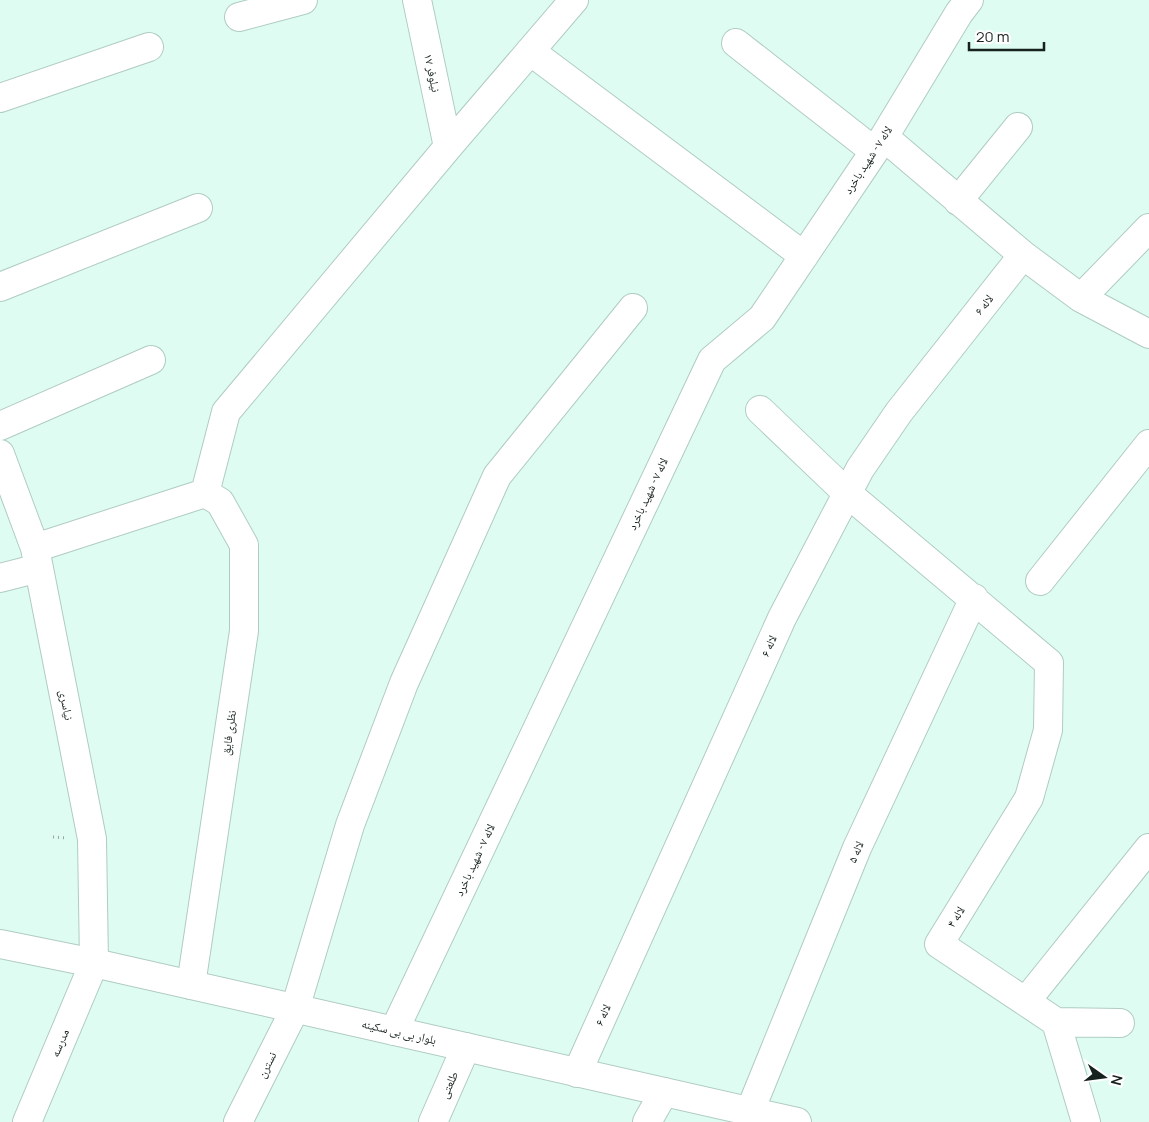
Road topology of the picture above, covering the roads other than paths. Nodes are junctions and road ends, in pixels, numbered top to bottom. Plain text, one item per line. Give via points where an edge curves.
1 (303, 0) edge
2 (417, 0) edge
3 (574, 0) edge
4 (957, 4) edge
5 (239, 17) dead end
6 (736, 43) dead end
7 (149, 47) dead end
8 (530, 51) junction
9 (0, 98) edge
10 (1018, 126) dead end
11 (879, 144) junction
12 (448, 147) junction
13 (958, 201) junction
14 (198, 208) dead end
15 (1149, 228) edge
16 (1023, 255) junction
17 (804, 256) junction
18 (0, 287) edge
19 (1081, 298) junction
20 (633, 308) dead end
21 (1149, 334) edge
22 (151, 360) dead end
23 (760, 410) dead end
24 (0, 426) edge
25 (1149, 444) edge
26 (0, 454) edge
27 (205, 492) junction
28 (847, 493) junction
29 (37, 558) junction
30 (0, 578) edge
31 (1040, 581) dead end
32 (974, 598) junction
33 (1149, 848) edge
34 (0, 944) edge
35 (94, 963) junction
36 (191, 985) junction
37 (1026, 1001) junction
38 (295, 1009) junction
39 (1056, 1022) junction
40 (1120, 1022) dead end
41 (394, 1031) junction
42 (466, 1047) junction
43 (577, 1072) junction
44 (664, 1092) junction
45 (750, 1112) junction
46 (27, 1122) edge
47 (238, 1122) edge
48 (433, 1122) edge
49 (647, 1122) edge
50 (797, 1122) edge
51 (1086, 1122) edge

1 - 5 street
2 - 12 street, نیلوفر ۱۷
3 - 8 street
4 - 11 street, لاله ۷- شهید باخرد
6 - 11 street
7 - 9 street
8 - 12 street
8 - 17 street
10 - 13 street
11 - 13 street
11 - 17 street, لاله ۷- شهید باخرد
12 - 27 street via 226,412
13 - 16 street
14 - 18 street
15 - 19 street
16 - 19 street
16 - 28 street, لاله ۶ via 899,412
17 - 41 street, لاله ۷- شهید باخرد via 762,318 712,360
19 - 21 street
20 - 38 street, نسترن via 497,476 397,701 350,825
22 - 24 street
23 - 28 street
25 - 31 street
26 - 29 street, نیاسری
27 - 29 street
27 - 36 street, نظری فایق via 220,502 244,545 244,631
28 - 32 street
28 - 43 street, لاله ۶ via 782,618
29 - 30 street
29 - 35 street, نیاسری via 92,838
32 - 37 street, لاله ۴ via 1049,663 1048,730 1029,798 939,944
32 - 45 street, لاله ۵ via 857,848
33 - 37 street
34 - 35 street, بلوار بی بی سکینه
35 - 36 street, بلوار بی بی سکینه
35 - 46 street, مدرسه
36 - 38 street, بلوار بی بی سکینه
37 - 39 street, لاله ۴
38 - 41 street, بلوار بی بی سکینه
38 - 47 street, نسترن
39 - 40 street
39 - 51 street
41 - 42 street, بلوار بی بی سکینه
42 - 43 street, بلوار بی بی سکینه
42 - 48 street, طلعتی
43 - 44 street, بلوار بی بی سکینه
44 - 45 street, بلوار بی بی سکینه
44 - 49 street
45 - 50 street, بلوار بی بی سکینه

